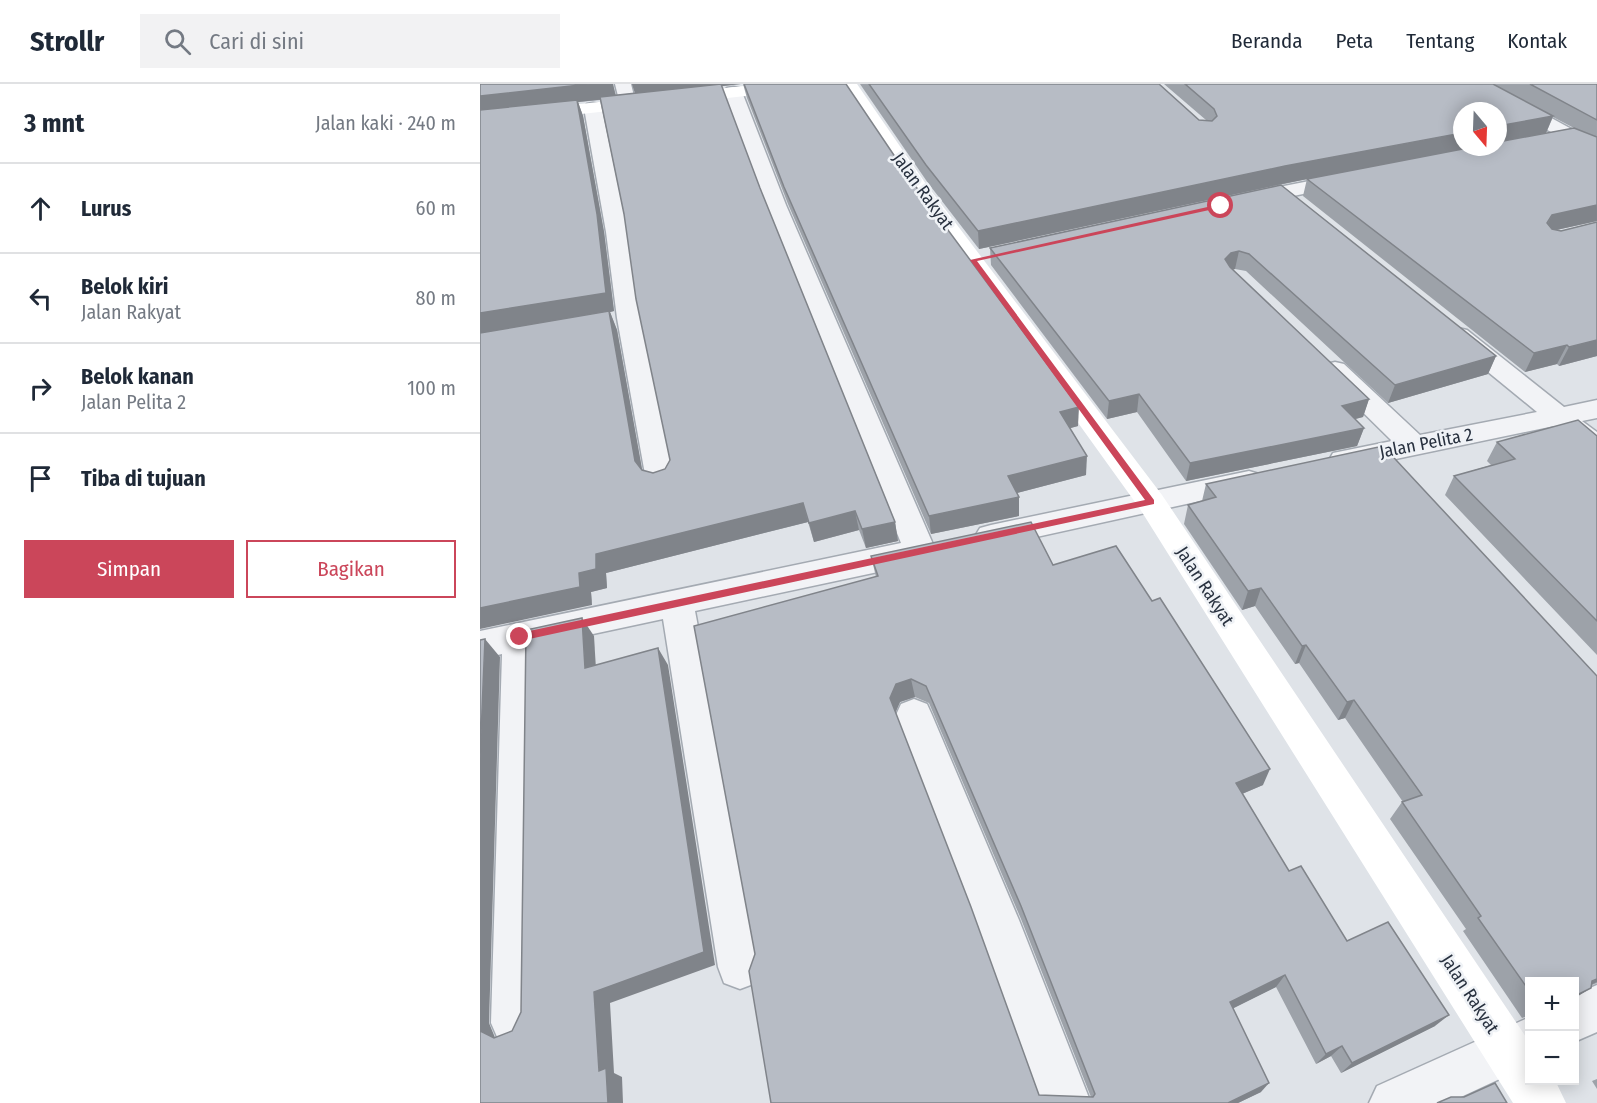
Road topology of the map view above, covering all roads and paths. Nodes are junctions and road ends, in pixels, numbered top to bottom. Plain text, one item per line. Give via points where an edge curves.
1 (623, 84) edge
2 (810, 84) edge
3 (849, 84) edge
4 (1476, 84) edge
5 (733, 92) junction
6 (627, 104) junction
7 (593, 108) junction
8 (480, 120) edge
9 (1571, 136) junction
10 (1536, 143) edge
11 (1597, 150) edge
12 (1374, 174) edge
13 (1282, 192) junction
14 (1221, 206) edge
15 (1300, 207) edge
16 (1439, 319) edge
17 (1314, 351) edge
18 (1597, 409) edge
19 (1559, 416) junction
20 (1597, 447) edge
21 (1402, 458) junction
22 (1319, 466) edge
23 (1274, 476) edge
24 (661, 480) edge
25 (1151, 502) junction
26 (943, 546) junction
27 (677, 603) junction
28 (520, 637) junction
29 (480, 645) edge
30 (914, 715) dead end
31 (740, 967) dead end
32 (1597, 1008) edge
33 (1579, 1017) edge
34 (514, 1023) edge
35 (1518, 1045) edge
36 (1066, 1103) edge
37 (1394, 1103) edge
38 (1541, 1103) edge

1 - 6 street
2 - 5 street
3 - 25 street, Jalan Rakyat via 919,188 984,258
4 - 9 street
5 - 6 street
5 - 26 street via 776,205
6 - 7 street
7 - 8 street
7 - 24 street via 617,232 618,320
9 - 10 street
9 - 11 street
12 - 13 street
13 - 14 street
13 - 15 street
16 - 19 street
17 - 21 street
18 - 19 street, Jalan Pelita 2
19 - 20 street
19 - 21 street, Jalan Pelita 2
21 - 22 street, Jalan Pelita 2
23 - 25 street
25 - 26 street
25 - 35 street, Jalan Rakyat
26 - 27 street
27 - 28 street
27 - 31 street
28 - 29 street
28 - 34 street
30 - 36 street
32 - 33 street
35 - 37 street
35 - 38 street, Jalan Rakyat

